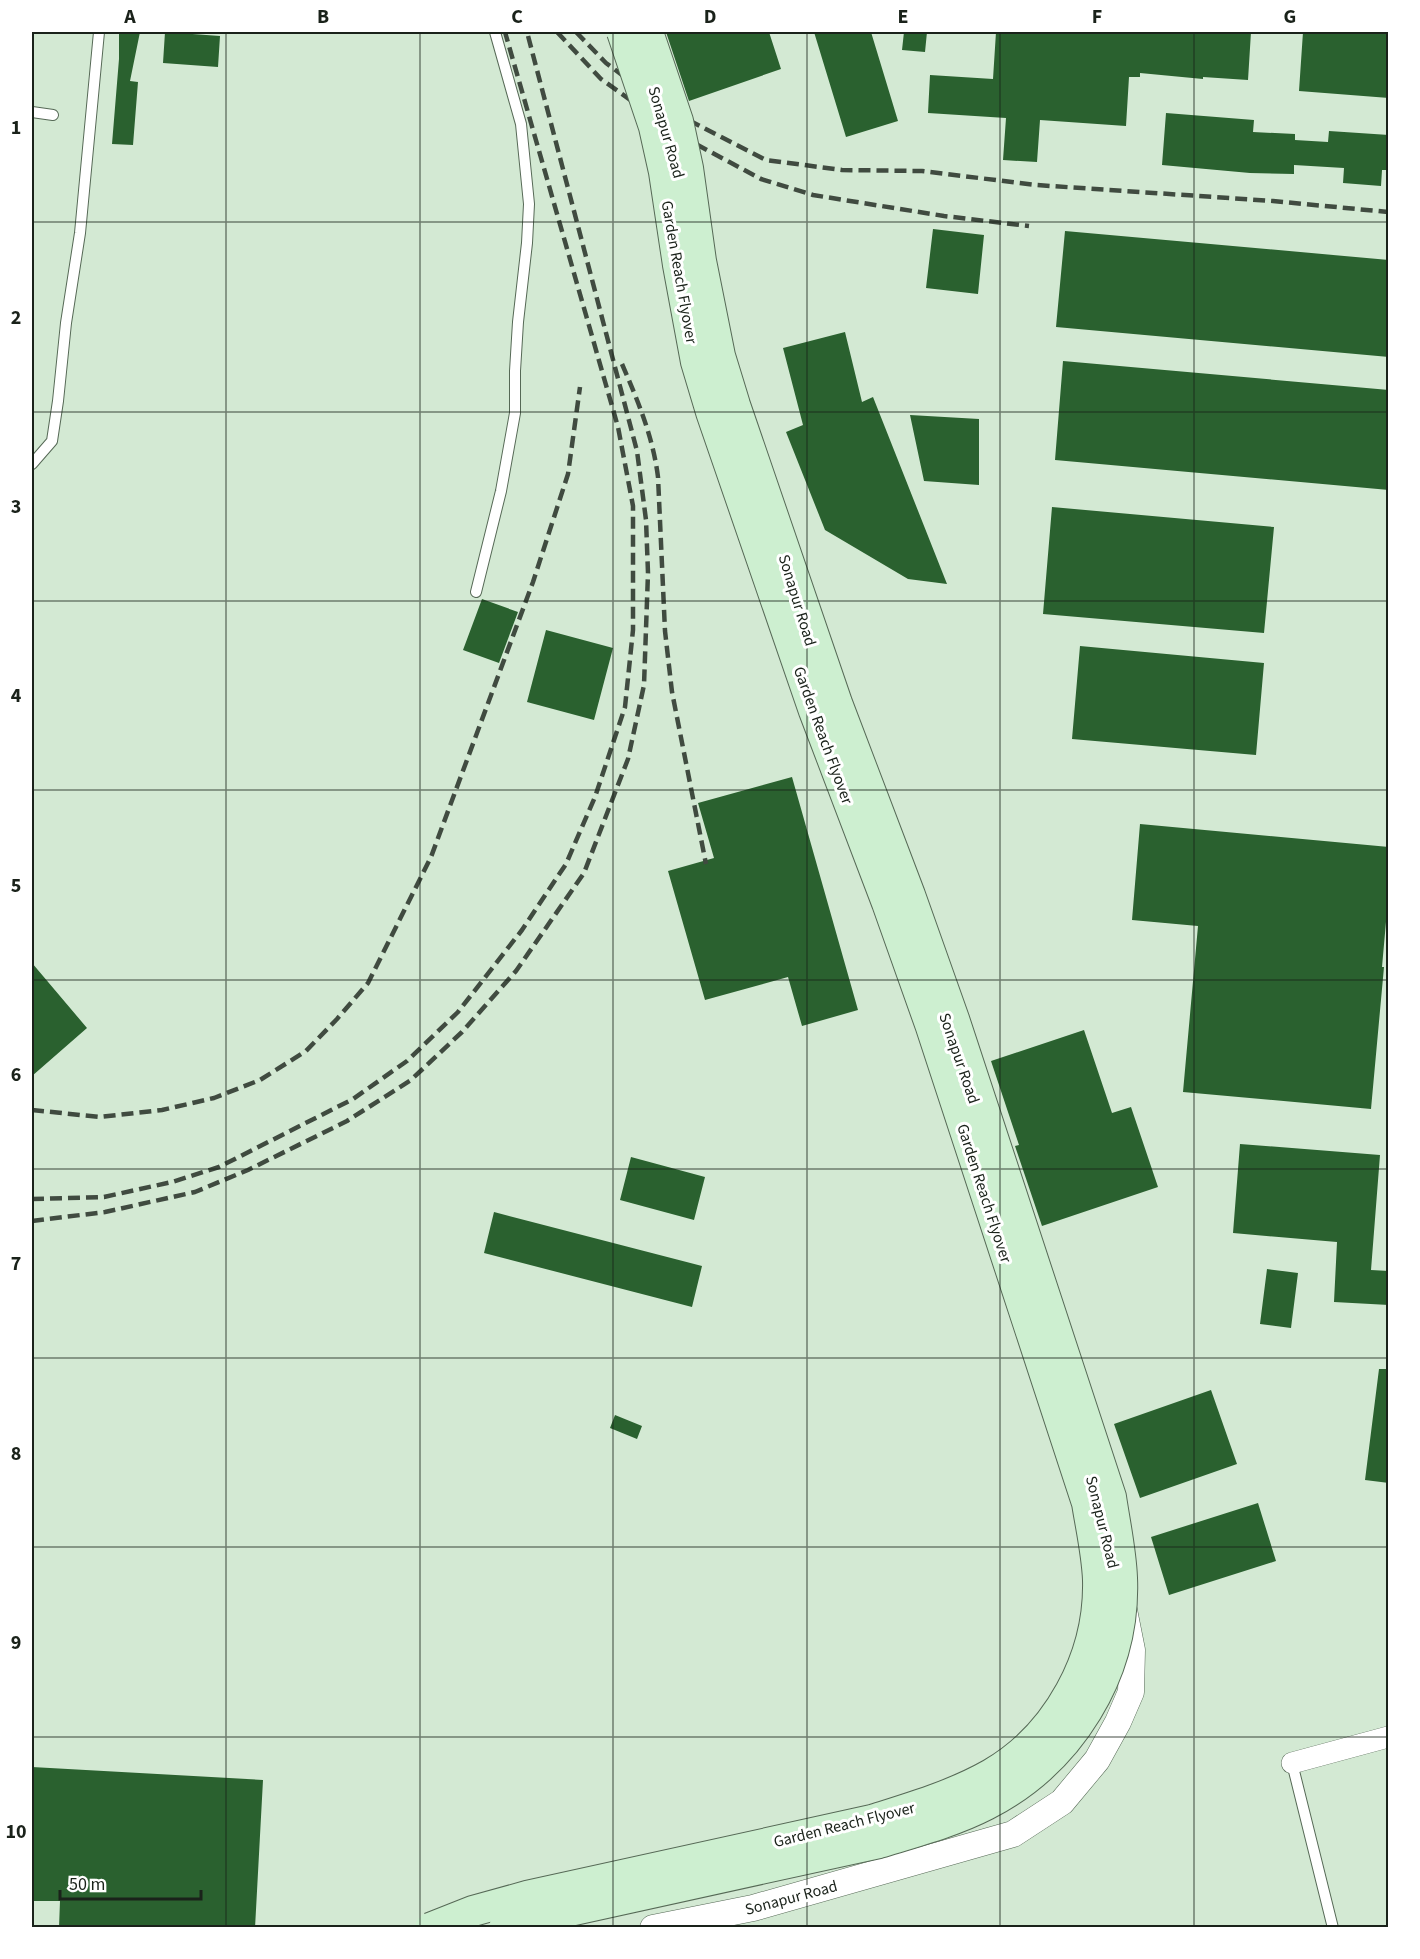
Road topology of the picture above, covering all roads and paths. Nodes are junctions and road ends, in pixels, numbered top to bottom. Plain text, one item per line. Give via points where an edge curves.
1 (99, 32) edge
2 (495, 32) edge
3 (622, 32) edge
4 (636, 32) edge
5 (648, 32) edge
6 (32, 112) edge
7 (53, 115) dead end
8 (32, 464) edge
9 (476, 592) dead end
10 (1389, 1737) edge
11 (1292, 1762) joint
12 (430, 1928) edge
13 (504, 1928) edge
14 (653, 1928) edge
15 (1333, 1928) edge

1 - 8 lane via 80,233 52,441
2 - 9 lane via 521,124 529,204 516,352 515,413
3 - 12 main road, Garden Reach Flyover, bridge via 654,127 696,362 711,412 814,711 931,1027 1087,1503 1096,1557 1097,1604 1080,1672 1057,1713 1011,1761 974,1784 872,1820 527,1896
4 - 14 street, Sonapur Road via 669,127 718,330 815,654 988,1138 1072,1398 1132,1650 1131,1692 1097,1760 1062,1802 1013,1834 753,1908
5 - 13 main road, Garden Reach Flyover, bridge via 678,121 720,356 837,703 954,1019 1107,1486 1120,1554 1122,1606 1106,1674 1077,1727 1045,1764 984,1806 879,1843
6 - 7 lane
10 - 11 street
11 - 15 lane

